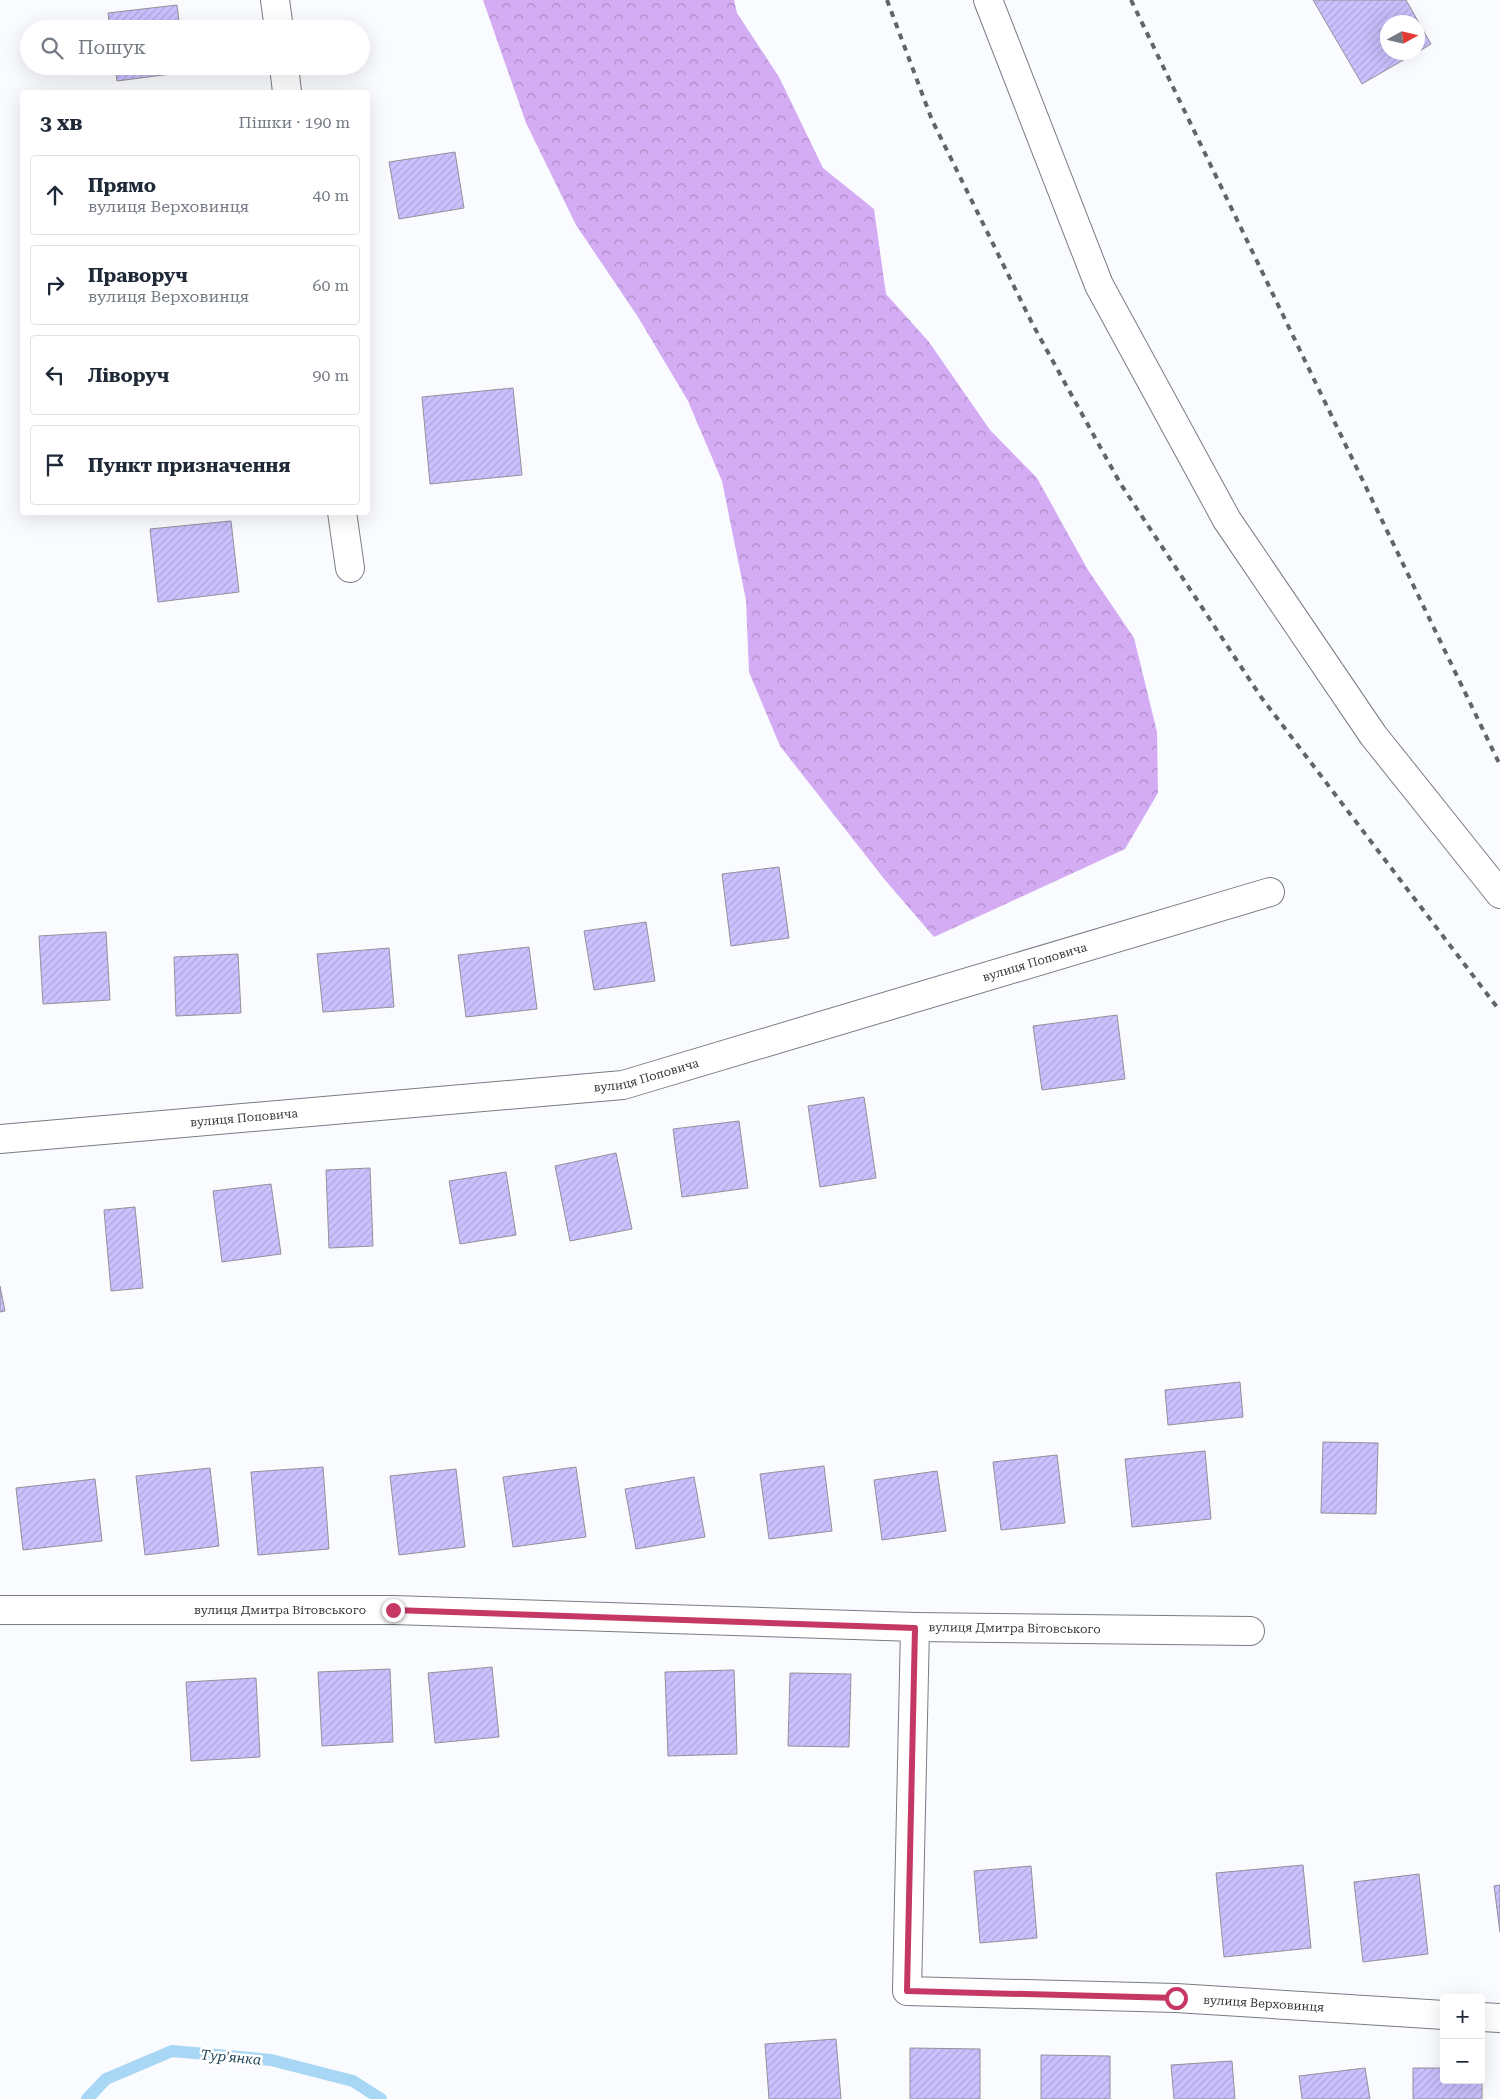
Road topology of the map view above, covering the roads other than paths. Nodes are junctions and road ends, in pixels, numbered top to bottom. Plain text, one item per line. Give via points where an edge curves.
1 (275, 0) edge
2 (988, 0) edge
3 (278, 20) edge
4 (285, 75) edge
5 (287, 90) edge
6 (342, 515) edge
7 (350, 568) dead end
8 (1270, 892) dead end
9 (1500, 894) edge
10 (0, 1140) edge
11 (0, 1610) edge
12 (915, 1628) junction
13 (1250, 1631) dead end
14 (1440, 2015) edge
15 (1485, 2017) edge
16 (1500, 2018) edge

1 - 3 street
2 - 9 street via 1099,285 1228,520 1373,734
4 - 5 street
6 - 7 street
8 - 10 street, вулиця Поповича via 623,1085
11 - 12 street, вулиця Дмитра Вітовського via 393,1610
12 - 13 street, вулиця Дмитра Вітовського
12 - 14 street, вулиця Верховинця via 907,1991 1176,1998
15 - 16 street

